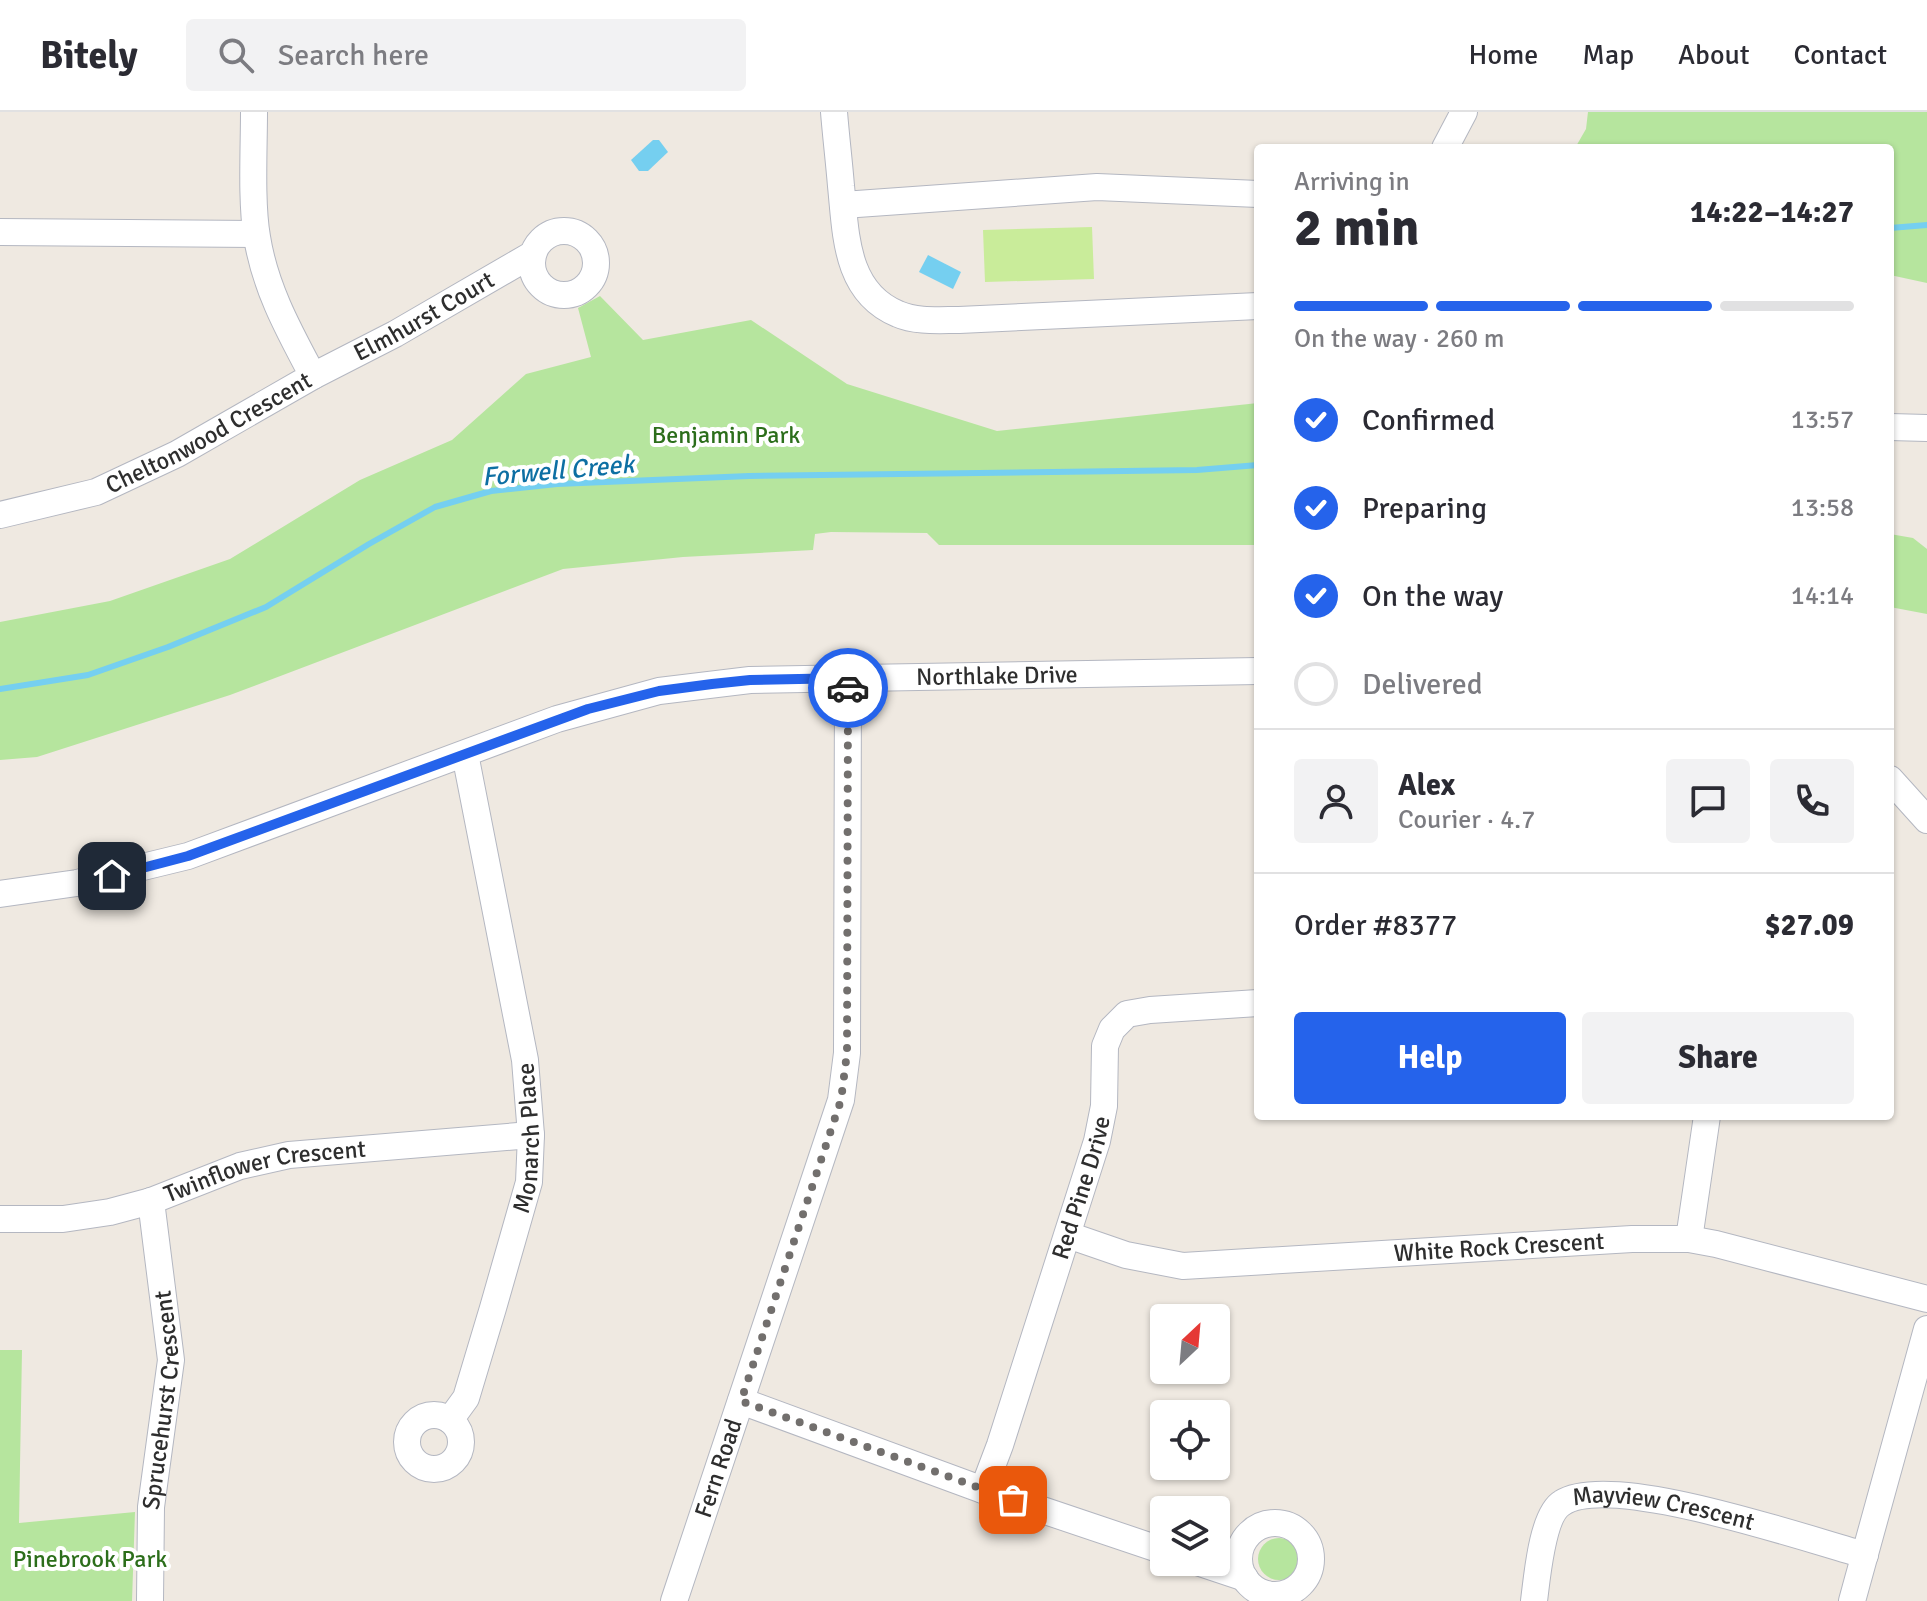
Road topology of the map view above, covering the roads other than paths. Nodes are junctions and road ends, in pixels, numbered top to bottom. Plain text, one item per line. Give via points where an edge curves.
1 (254, 112) edge
2 (834, 112) edge
3 (1464, 112) edge
4 (1447, 144) edge
5 (1254, 194) edge
6 (843, 205) junction
7 (0, 232) edge
8 (256, 234) junction
9 (533, 254) dead end
10 (1254, 307) edge
11 (313, 376) junction
12 (1894, 427) edge
13 (1927, 428) edge
14 (0, 515) edge
15 (1254, 671) edge
16 (848, 678) junction
17 (465, 754) junction
18 (1894, 783) edge
19 (1927, 820) edge
20 (0, 894) edge
21 (1254, 1003) edge
22 (1706, 1120) edge
23 (531, 1135) junction
24 (151, 1201) junction
25 (0, 1219) edge
26 (1068, 1235) junction
27 (1689, 1239) junction
28 (1927, 1299) edge
29 (1927, 1329) edge
30 (1920, 1384) edge
31 (741, 1401) junction
32 (450, 1420) dead end
33 (983, 1490) junction
34 (1150, 1546) edge
35 (1865, 1555) junction
36 (1230, 1573) edge
37 (1245, 1578) dead end
38 (150, 1601) edge
39 (674, 1601) edge
40 (1534, 1601) edge
41 (1852, 1601) edge

1 - 8 street, Cheltonwood Crescent
2 - 6 street
3 - 4 street
5 - 6 street via 1097,187
6 - 10 street via 849,255 861,283 886,307 911,318
7 - 8 street
8 - 11 street, Cheltonwood Crescent via 278,310
9 - 11 street, Elmhurst Court
11 - 14 street, Cheltonwood Crescent via 177,454 96,492
12 - 13 street
15 - 16 street, Northlake Drive
16 - 17 street, Northlake Drive via 750,680 647,693
16 - 31 street, Fern Road via 847,1053 841,1100
17 - 20 street, Northlake Drive via 188,856 112,876
17 - 23 street, Monarch Place via 525,1060
18 - 19 street
21 - 26 street, Red Pine Drive via 1127,1014 1112,1029 1105,1046 1104,1106 1097,1141
22 - 27 street
23 - 24 street, Twinflower Crescent via 289,1155 240,1166
23 - 32 street, Monarch Place via 529,1182 466,1398
24 - 25 street, Twinflower Crescent via 63,1219
24 - 38 street, Sprucehurst Crescent via 171,1360 151,1507
26 - 27 street, White Rock Crescent via 1126,1255 1183,1266
26 - 33 street, Red Pine Drive
27 - 28 street, White Rock Crescent
29 - 30 street
30 - 35 street
31 - 33 street
31 - 39 street, Fern Road
33 - 34 street
35 - 40 street, Mayview Crescent via 1686,1505 1587,1494 1561,1503 1550,1517
35 - 41 street
36 - 37 street

